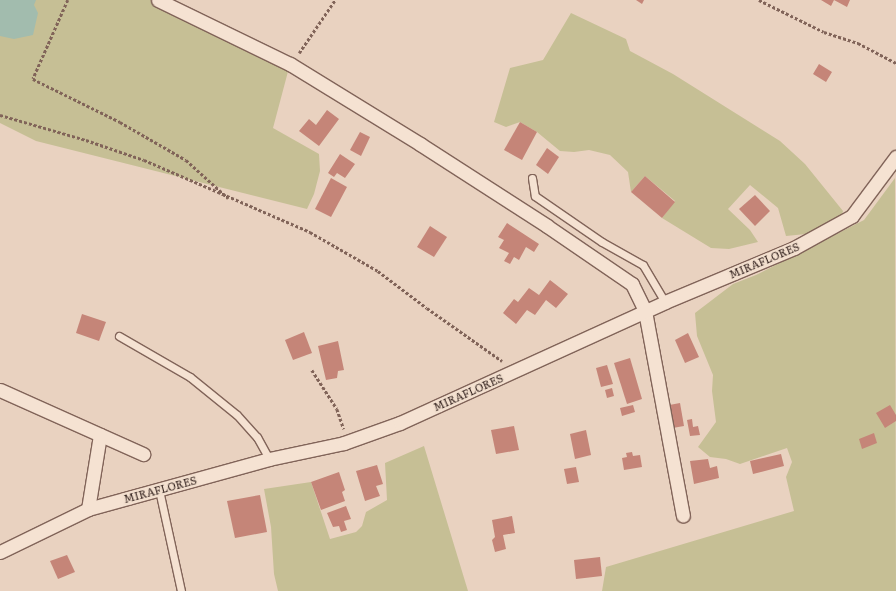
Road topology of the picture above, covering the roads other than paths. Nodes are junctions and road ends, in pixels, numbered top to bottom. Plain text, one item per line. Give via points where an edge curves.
1 (158, 0) edge
2 (896, 157) edge
3 (532, 178) dead end
4 (665, 302) junction
5 (644, 311) junction
6 (119, 336) dead end
7 (0, 390) edge
8 (100, 435) junction
9 (143, 454) dead end
10 (269, 459) junction
11 (159, 490) junction
12 (88, 509) junction
13 (683, 516) dead end
14 (0, 552) edge
15 (181, 591) edge

1 - 5 street via 290,64 420,144 632,284
2 - 4 street, MIRAFLORES via 852,216 794,248
3 - 4 lane via 535,196 602,242 643,265
4 - 5 street, MIRAFLORES
5 - 10 street, MIRAFLORES via 400,423 344,442
5 - 13 street
6 - 10 lane via 190,377 237,415 257,437
7 - 8 street
8 - 9 street
8 - 12 street
10 - 11 street, MIRAFLORES
11 - 12 street, MIRAFLORES
11 - 15 lane
12 - 14 street, MIRAFLORES

